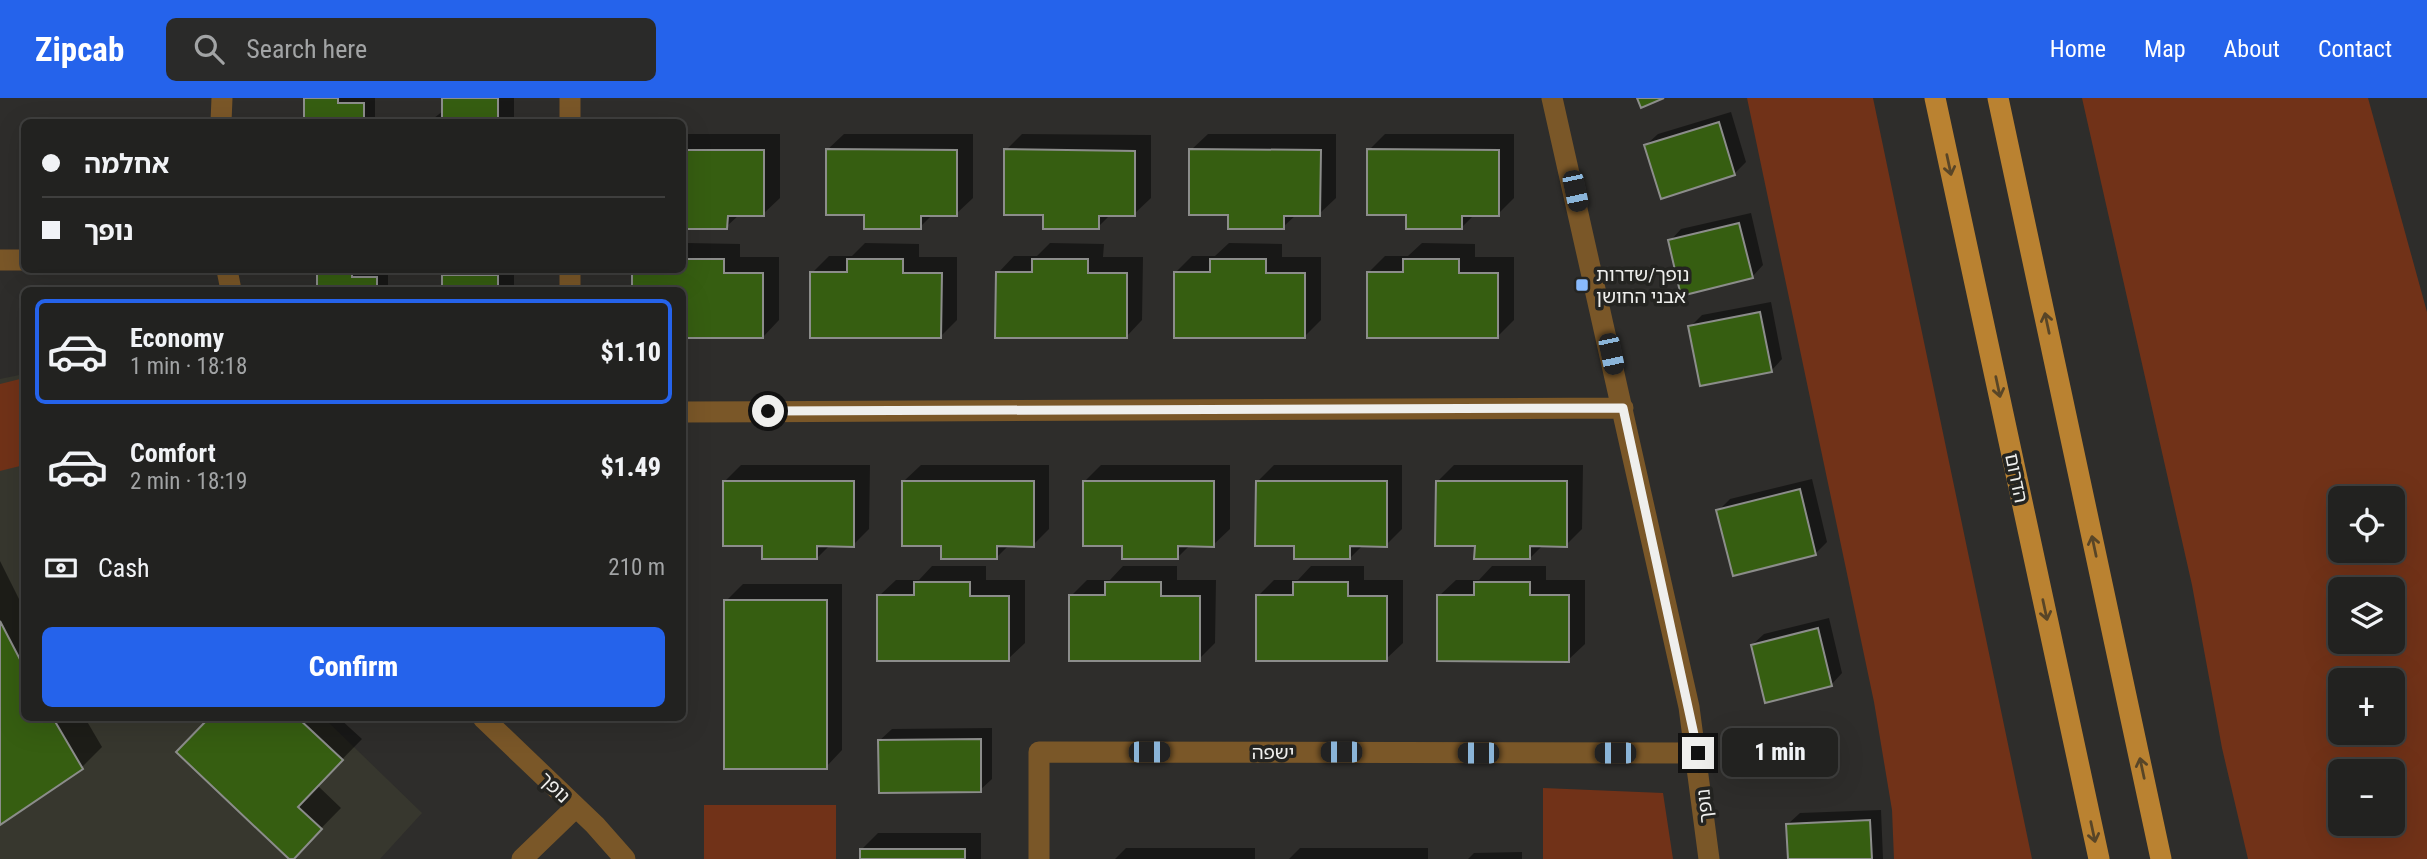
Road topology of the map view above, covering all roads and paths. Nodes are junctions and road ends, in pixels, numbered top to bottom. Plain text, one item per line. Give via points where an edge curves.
1 (222, 98) edge
2 (570, 98) edge
3 (1552, 98) edge
4 (1935, 98) edge
5 (1998, 98) edge
6 (220, 119) edge
7 (570, 119) edge
8 (0, 260) edge
9 (21, 260) edge
10 (1623, 408) junction
11 (686, 412) edge
12 (486, 721) edge
13 (1698, 753) junction
14 (576, 807) junction
15 (522, 859) edge
16 (625, 859) edge
17 (1038, 859) edge
18 (1709, 859) edge
19 (2099, 859) edge
20 (2161, 859) edge

1 - 6 street
2 - 7 street
3 - 10 street, נופך
4 -> 19 main road, הדרום
20 -> 5 main road
8 - 9 street
10 - 11 street
10 - 13 street, נופך
12 - 14 street, נופך
13 - 17 street, ישפה via 1038,752
13 - 18 street, נופך
14 - 15 street
14 - 16 street, נופך

